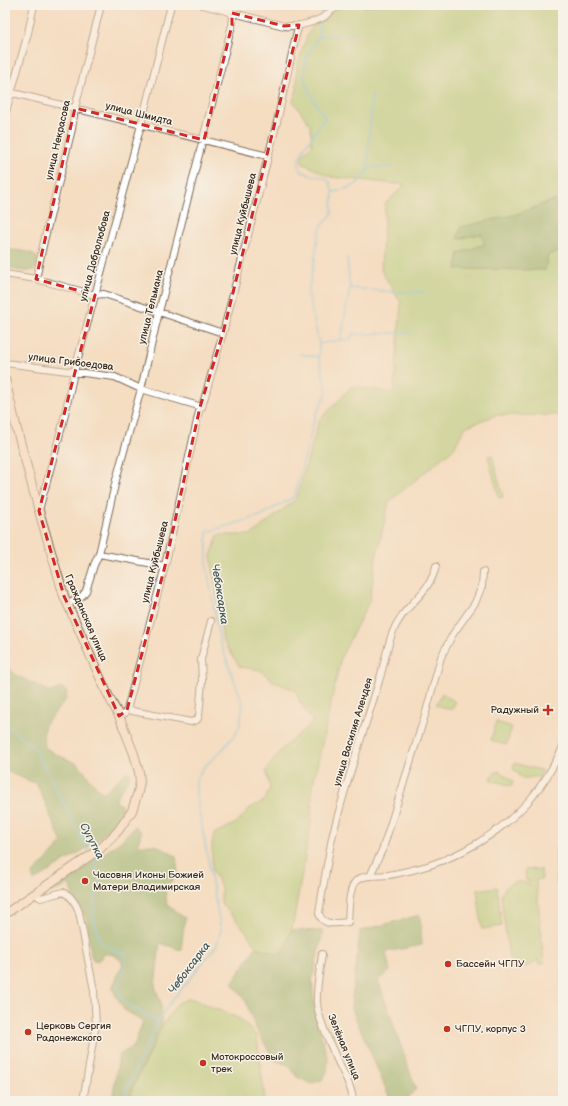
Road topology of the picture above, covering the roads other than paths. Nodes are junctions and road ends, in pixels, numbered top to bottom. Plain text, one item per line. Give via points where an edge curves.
1 (34, 5) edge
2 (101, 5) edge
3 (171, 5) edge
4 (203, 5) edge
5 (229, 5) edge
6 (349, 5) edge
7 (359, 5) edge
8 (369, 5) edge
9 (232, 13) junction
10 (299, 25) junction
11 (8, 92) edge
12 (75, 108) junction
13 (5, 115) edge
14 (141, 125) junction
15 (204, 140) junction
16 (268, 156) junction
17 (5, 274) edge
18 (36, 279) junction
19 (95, 295) junction
20 (159, 312) junction
21 (223, 332) junction
22 (5, 364) edge
23 (74, 372) junction
24 (5, 379) edge
25 (141, 389) junction
26 (7, 394) edge
27 (201, 407) junction
28 (39, 511) junction
29 (99, 554) junction
30 (165, 566) junction
31 (436, 566) dead end
32 (484, 572) dead end
33 (68, 604) junction
34 (211, 621) dead end
35 (127, 710) junction
36 (119, 716) junction
37 (563, 747) edge
38 (370, 876) junction
39 (35, 893) junction
40 (5, 914) edge
41 (322, 954) dead end
42 (83, 1101) edge
43 (353, 1101) edge

1 - 11 street via 28,33
2 - 12 street, улица Некрасова
3 - 14 street, улица Добролюбова
4 - 9 street
5 - 9 street, улица Тельмана
6 - 10 street via 340,6 322,18
7 - 8 street
9 - 10 street via 284,26
9 - 15 street, улица Тельмана via 232,25
10 - 16 street, улица Куйбышева
11 - 12 street, улица Шмидта
11 - 13 street
12 - 14 street, улица Шмидта
12 - 18 street, улица Некрасова
14 - 15 street, улица Шмидта
14 - 19 street, улица Добролюбова
15 - 16 street, улица Шмидта
15 - 20 street, улица Тельмана
16 - 21 street, улица Куйбышева
17 - 18 street
18 - 19 street
19 - 20 street via 104,294
19 - 23 street, улица Добролюбова
20 - 21 street
20 - 25 street, улица Тельмана
21 - 27 street, улица Куйбышева
22 - 23 street, улица Грибоедова
23 - 25 street, улица Грибоедова via 115,377
23 - 28 street, улица Добролюбова via 64,423
24 - 26 main road, Гражданская улица
25 - 27 street, улица Грибоедова
25 - 29 street, улица Тельмана
26 - 28 main road, Гражданская улица
27 - 30 street, улица Куйбышева
28 - 33 main road, Гражданская улица
29 - 30 street
29 - 33 street, улица Тельмана via 86,591
30 - 35 street, улица Куйбышева
31 - 38 street, улица Василия Алендея via 431,582 401,616 392,633 332,837 320,918 327,923 348,922 353,884 361,878
32 - 38 street via 475,603 444,651 383,848
33 - 36 main road, Гражданская улица
34 - 35 street via 201,659 202,681 197,720 191,722
35 - 36 street
36 - 39 main road, Гражданская улица via 139,772 140,782 132,811 118,831 100,849
37 - 38 street via 534,795 484,839 459,854 423,868
39 - 40 main road, Гражданская улица
39 - 42 street via 41,898 62,892 76,903 79,912 94,990 96,1024
41 - 43 street, Зелёная улица via 318,1009

